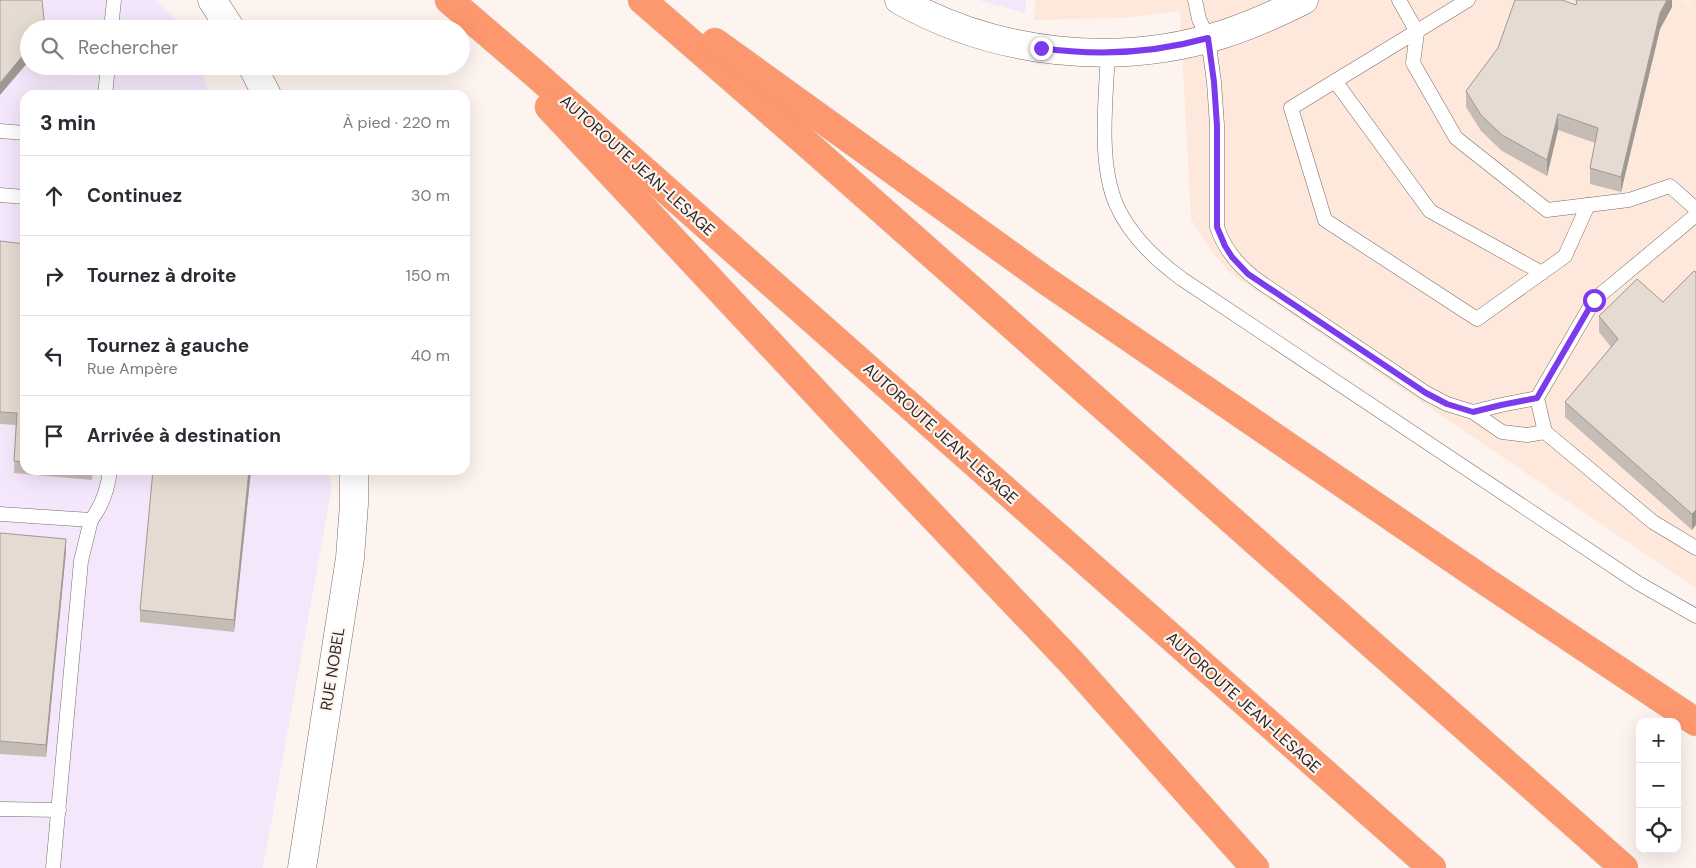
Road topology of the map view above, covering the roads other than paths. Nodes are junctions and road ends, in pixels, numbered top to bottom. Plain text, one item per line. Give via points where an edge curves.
1 (114, 0) edge
2 (212, 0) edge
3 (449, 0) edge
4 (642, 0) edge
5 (656, 0) edge
6 (899, 0) edge
7 (1195, 0) edge
8 (1304, 0) edge
9 (1399, 0) edge
10 (1468, 0) edge
11 (112, 20) edge
12 (225, 20) edge
13 (468, 20) edge
14 (470, 22) edge
15 (1417, 32) junction
16 (1208, 38) junction
17 (1108, 52) junction
18 (107, 75) edge
19 (257, 75) edge
20 (1335, 81) junction
21 (106, 90) edge
22 (264, 90) edge
23 (0, 131) edge
24 (20, 133) edge
25 (0, 195) edge
26 (20, 197) edge
27 (1588, 205) junction
28 (1696, 209) edge
29 (1696, 216) edge
30 (1542, 273) junction
31 (1537, 398) junction
32 (1473, 412) junction
33 (1545, 432) junction
34 (109, 475) edge
35 (354, 475) edge
36 (0, 514) edge
37 (91, 520) junction
38 (1696, 548) edge
39 (1696, 616) edge
40 (1696, 722) edge
41 (0, 809) edge
42 (59, 810) junction
43 (53, 868) edge
44 (302, 868) edge
45 (1255, 868) edge
46 (1432, 868) edge
47 (1624, 868) edge

1 - 11 lane
2 - 12 street
3 - 13 highway
3 - 46 highway, AUTOROUTE JEAN-LESAGE
4 - 47 highway
5 - 40 highway via 1045,280
6 - 17 street via 963,29 1014,44 1061,51
7 - 16 lane
8 - 16 street via 1255,23
9 - 15 lane
10 - 15 lane
14 - 45 highway via 1066,656
15 - 20 lane
15 - 27 lane via 1413,63 1456,138 1547,210
16 - 17 street via 1160,48
16 - 32 lane via 1217,118 1217,227 1232,257 1248,274 1426,393
17 - 39 lane via 1105,129 1108,176 1122,216 1155,256 1182,279 1412,434 1638,583
18 - 21 lane
19 - 22 street
20 - 30 lane via 1430,212
20 - 30 lane via 1291,108 1325,220 1477,319
23 - 24 lane
25 - 26 lane
27 - 28 lane via 1628,200 1670,186
27 - 30 lane via 1565,256
29 - 31 lane via 1594,300
31 - 32 lane
31 - 33 lane
32 - 33 lane via 1502,432 1527,435
33 - 38 lane via 1653,522
34 - 37 lane via 98,511
35 - 44 street, RUE NOBEL via 350,558
36 - 37 lane
37 - 42 lane via 81,561
41 - 42 lane
42 - 43 lane

